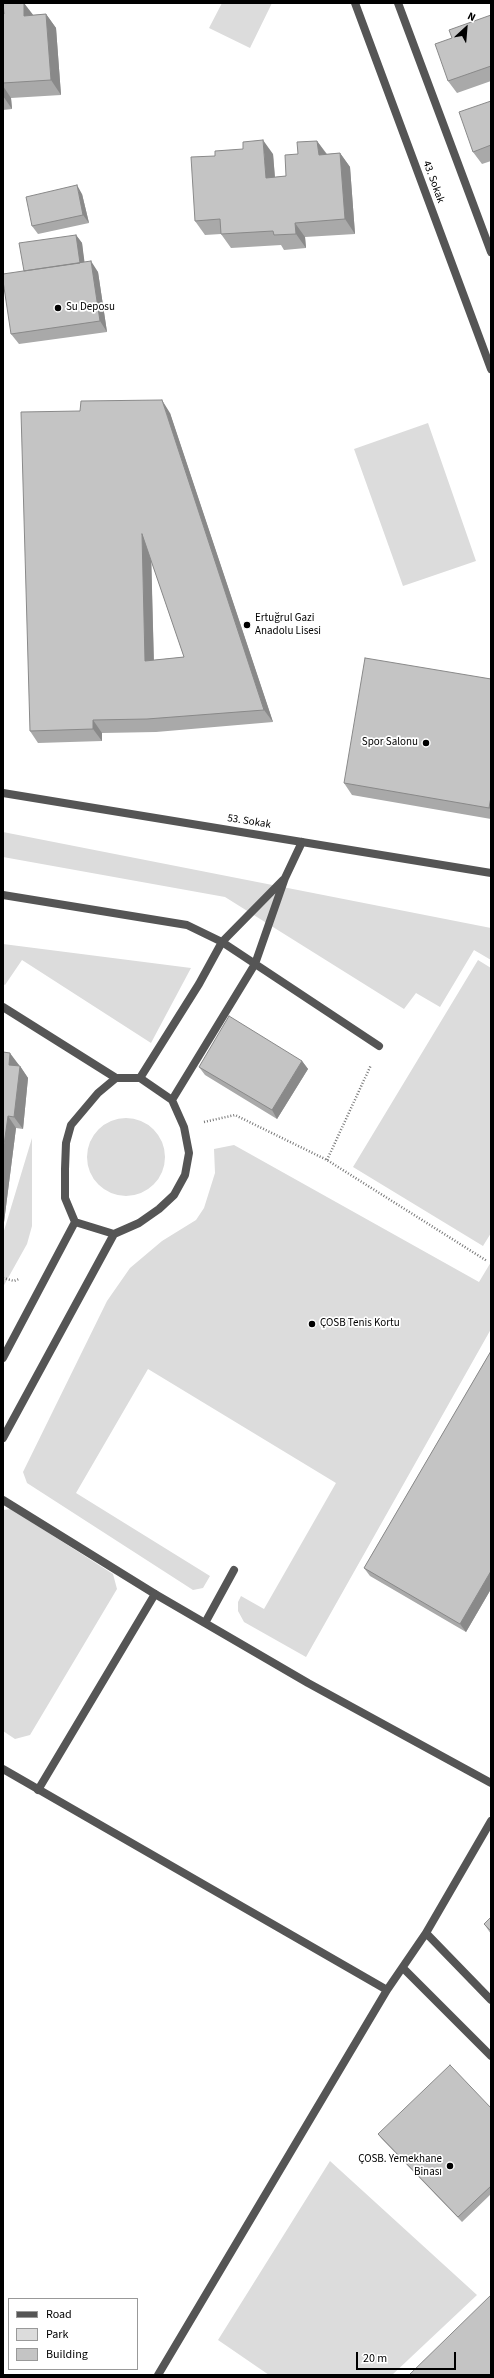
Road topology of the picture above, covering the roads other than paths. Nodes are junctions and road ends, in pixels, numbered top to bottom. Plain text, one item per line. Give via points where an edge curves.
1 (355, 3) edge
2 (398, 3) edge
3 (491, 252) edge
4 (491, 370) edge
5 (3, 793) edge
6 (302, 842) junction
7 (491, 873) edge
8 (285, 878) junction
9 (3, 895) edge
10 (222, 942) junction
11 (255, 964) junction
12 (3, 1007) edge
13 (379, 1046) road end
14 (116, 1078) junction
15 (140, 1078) junction
16 (172, 1100) junction
17 (75, 1222) junction
18 (114, 1234) junction
19 (3, 1358) edge
20 (3, 1438) edge
21 (3, 1500) edge
22 (234, 1570) dead end
23 (155, 1594) junction
24 (205, 1623) junction
25 (3, 1769) edge
26 (491, 1783) edge
27 (38, 1790) junction
28 (491, 1821) edge
29 (426, 1933) junction
30 (403, 1968) junction
31 (387, 1990) junction
32 (491, 2000) edge
33 (491, 2056) edge
34 (158, 2375) edge

1 - 4 street, 43. Sokak
2 - 3 street
5 - 6 street, 53. Sokak
6 - 7 street, 53. Sokak
6 - 8 street
8 - 10 street
8 - 11 street
9 - 10 street via 187,924
10 - 11 street
10 - 15 street
11 - 13 street
11 - 16 street
12 - 14 street
14 - 15 street
14 - 17 street via 98,1093 71,1125 66,1143 66,1198
15 - 16 street
16 - 18 street via 184,1127 189,1154 185,1175 174,1195 160,1209 139,1223
17 - 18 street
17 - 19 street
18 - 20 street
21 - 23 street
22 - 24 street
23 - 24 street
23 - 27 street
24 - 26 street
25 - 27 street
27 - 31 street
28 - 29 street
29 - 30 street
29 - 32 street
30 - 31 street
30 - 33 street
31 - 34 street

